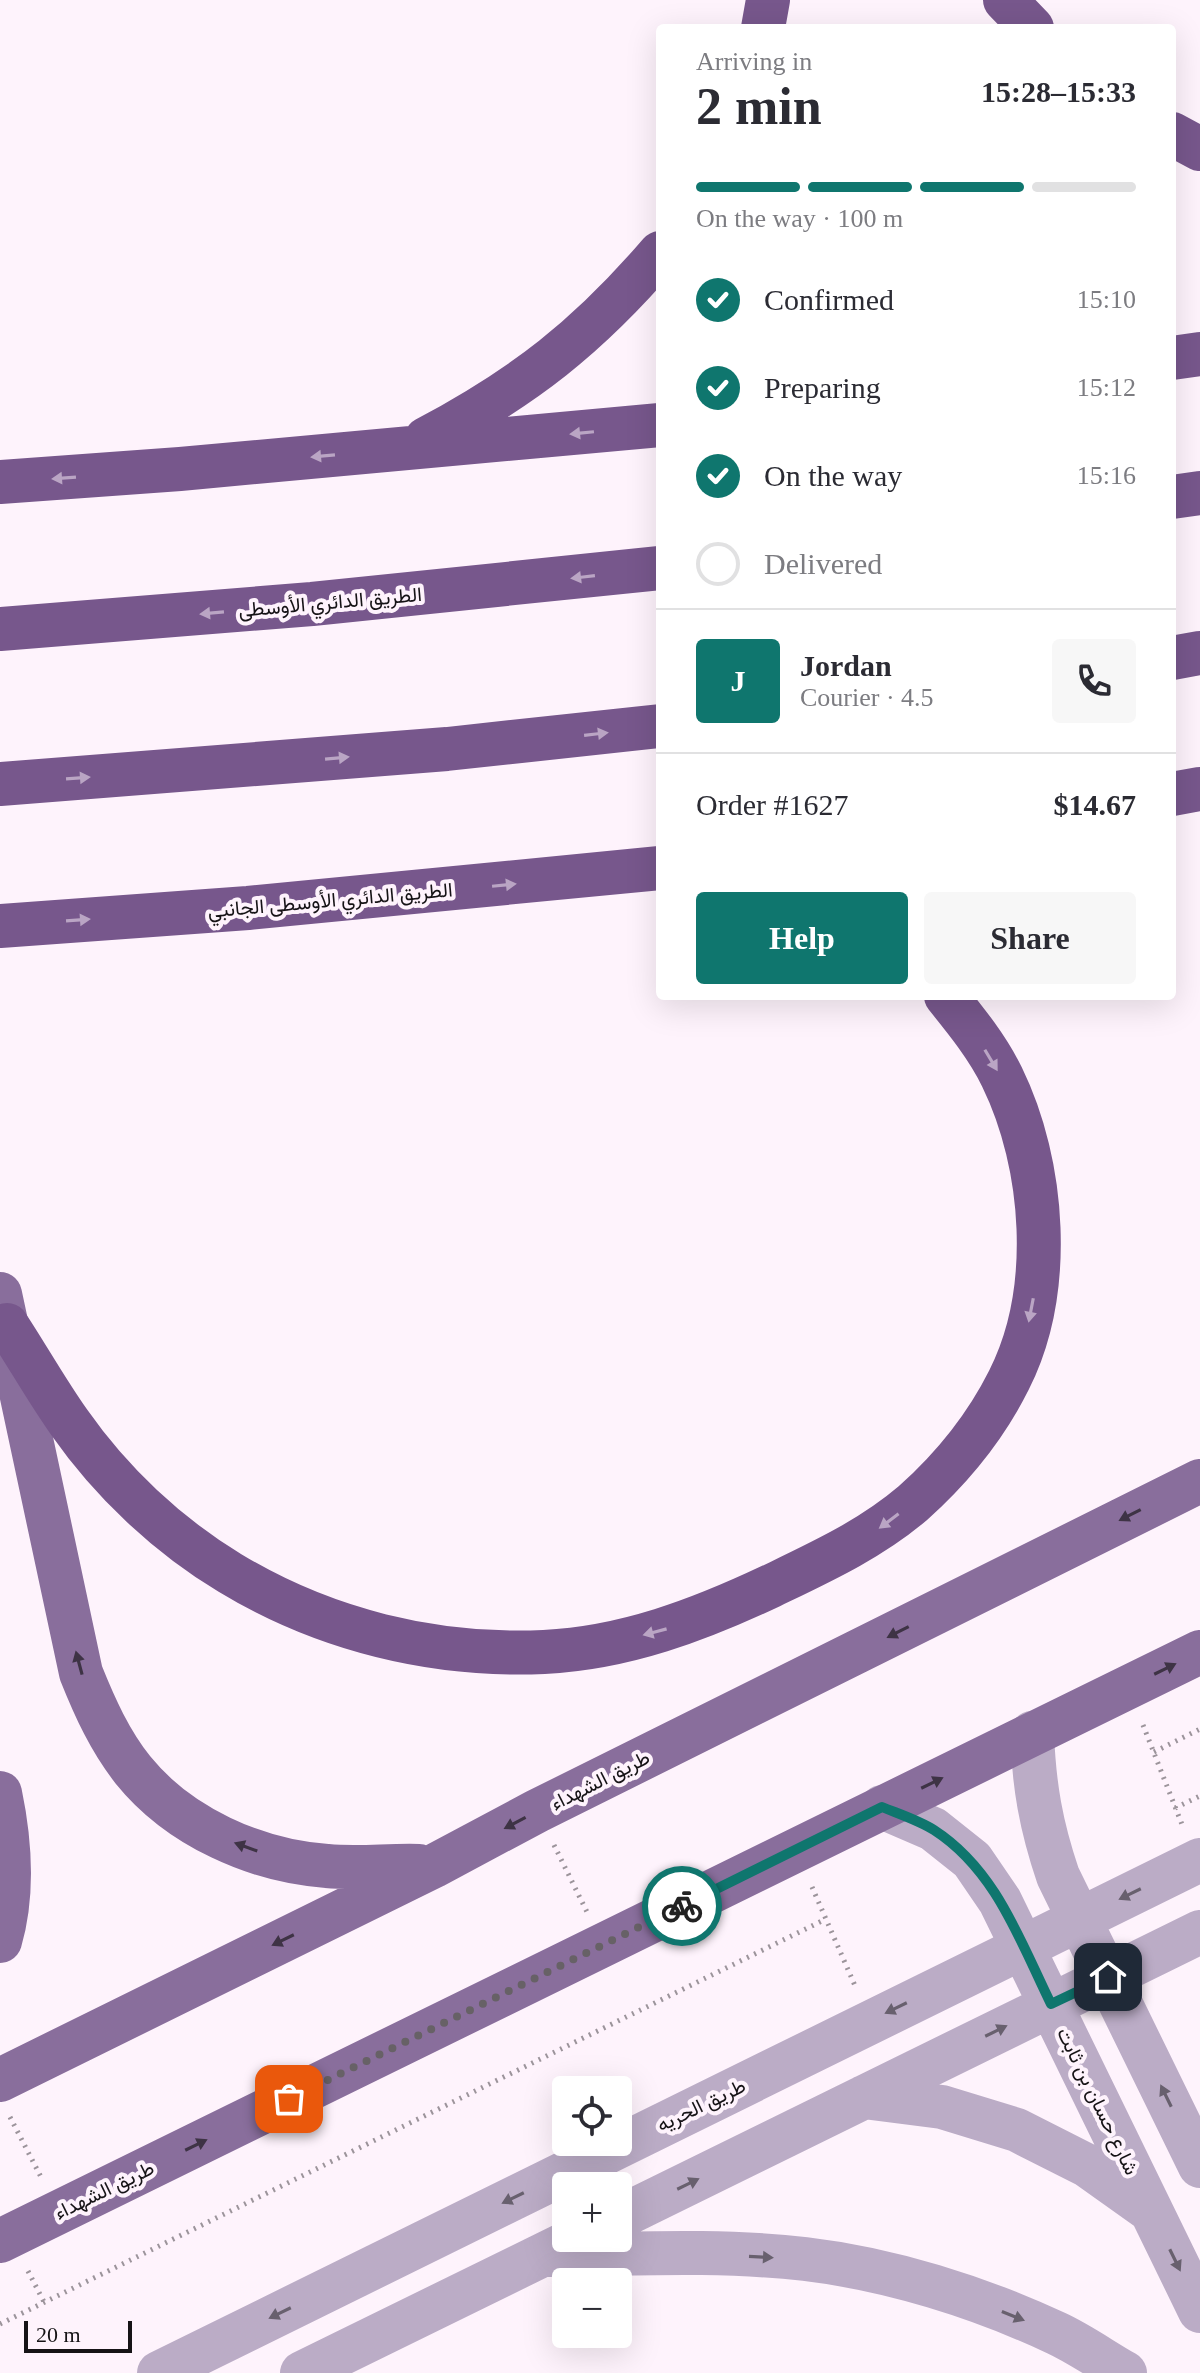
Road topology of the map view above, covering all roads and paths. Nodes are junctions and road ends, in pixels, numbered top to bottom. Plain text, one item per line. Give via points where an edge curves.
1 (768, 0) edge
2 (1005, 0) edge
3 (764, 24) edge
4 (1028, 24) edge
5 (1176, 136) edge
6 (1200, 149) edge
7 (656, 258) edge
8 (1200, 354) edge
9 (1176, 357) edge
10 (656, 425) edge
11 (409, 448) junction
12 (0, 482) edge
13 (1200, 493) edge
14 (1176, 496) edge
15 (656, 568) edge
16 (0, 629) edge
17 (1200, 653) edge
18 (1176, 657) edge
19 (656, 726) edge
20 (0, 784) edge
21 (1200, 789) edge
22 (1176, 793) edge
23 (656, 868) edge
24 (0, 926) edge
25 (949, 1000) edge
26 (3, 1310) edge
27 (1200, 1481) edge
28 (1200, 1652) edge
29 (1128, 1687) junction
30 (1200, 1729) edge
31 (1032, 1733) junction
32 (1154, 1752) junction
33 (0, 1793) edge
34 (1200, 1796) edge
35 (882, 1807) junction
36 (1175, 1808) junction
37 (537, 1811) junction
38 (796, 1850) junction
39 (1198, 1861) edge
40 (434, 1866) junction
41 (1079, 1918) junction
42 (826, 1919) junction
43 (1200, 1932) edge
44 (0, 1941) edge
45 (604, 1945) junction
46 (1022, 1946) junction
47 (1108, 1977) junction
48 (1051, 2004) junction
49 (870, 2021) junction
50 (3, 2095) edge
51 (864, 2097) junction
52 (1200, 2166) edge
53 (632, 2211) edge
54 (1151, 2211) junction
55 (60, 2212) junction
56 (0, 2241) edge
57 (632, 2250) edge
58 (552, 2251) edge
59 (1200, 2311) edge
60 (0, 2324) edge
61 (159, 2373) edge
62 (302, 2373) edge
63 (1125, 2373) edge

1 - 3 highway
2 - 4 highway
5 - 6 highway
7 - 11 highway via 565,350 523,382
8 - 9 highway
10 -> 11 highway
11 -> 12 highway
13 - 14 highway
15 -> 16 highway, الطريق الدائري الأوسطى
17 - 18 highway
20 -> 19 highway
21 - 22 highway
24 -> 23 highway, الطريق الدائري الأوسطى الجانبي
25 -> 26 highway via 1002,1077 1034,1175 1037,1279 1010,1378 952,1464 912,1503 856,1543 709,1615 656,1633 602,1645 492,1653 382,1637 278,1600 183,1541 102,1465 68,1421
40 -> 26 main road via 324,1866 255,1851 189,1820 134,1772 95,1709 81,1673
27 -> 37 main road, طريق الشهداء
29 -> 28 main road, طريق الشهداء
29 - 31 main road, طريق الشهداء
29 - 32 path
30 - 32 path
35 -> 31 main road, طريق الشهداء
31 - 41 street via 1043,1831
32 - 36 path
33 - 44 main road via 9,1861
34 - 36 path
35 - 38 main road, طريق الشهداء
35 - 46 street, شارع حسان بن ثابت via 933,1829 972,1860
36 - 39 path
37 -> 40 main road, طريق الشهداء
37 - 45 path
38 - 42 path
38 - 45 main road, طريق الشهداء
39 -> 41 street, طريق الحريه
40 -> 50 main road, طريق الشهداء
41 - 46 street, طريق الحريه
41 - 47 street
42 - 49 path
42 - 60 path
43 - 47 street
55 -> 45 main road, طريق الشهداء
46 - 48 street, شارع حسان بن ثابت
46 -> 49 street, طريق الحريه
47 - 48 street
52 -> 47 street
51 -> 48 street
48 - 54 street, شارع حسان بن ثابت
49 -> 61 street, طريق الحريه
50 - 55 path
53 -> 51 street
51 - 54 street via 942,2107 1017,2130 1088,2166
54 -> 59 street, شارع حسان بن ثابت
55 - 56 main road, طريق الشهداء
57 -> 63 street via 805,2259 892,2276 976,2301 1057,2334
58 - 62 street

